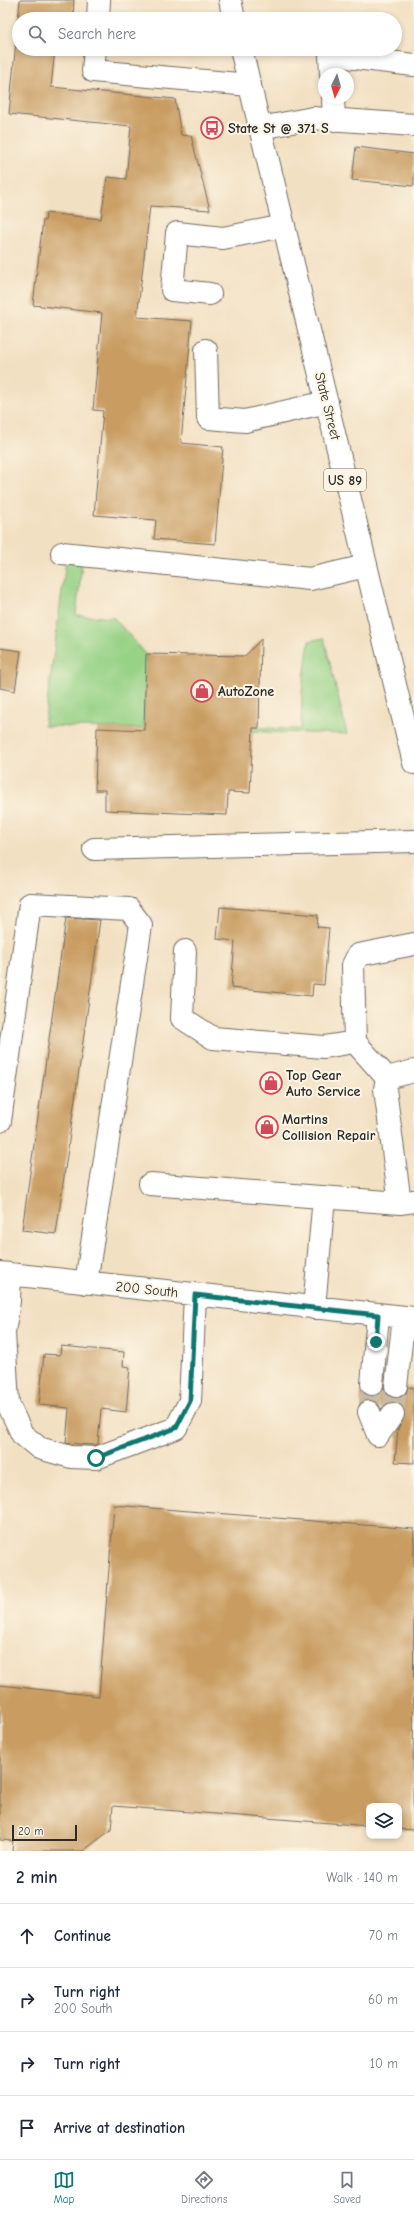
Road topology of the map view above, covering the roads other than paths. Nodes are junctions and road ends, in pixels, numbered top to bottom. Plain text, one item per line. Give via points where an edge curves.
1 (100, 0) edge
2 (230, 0) edge
3 (99, 12) edge
4 (233, 12) edge
5 (94, 56) edge
6 (243, 56) edge
7 (330, 56) edge
8 (338, 56) edge
9 (414, 65) edge
10 (331, 68) edge
11 (250, 85) junction
12 (333, 104) edge
13 (334, 120) junction
14 (414, 125) edge
15 (260, 128) junction
16 (284, 226) junction
17 (210, 294) dead end
18 (206, 350) dead end
19 (327, 402) junction
20 (62, 553) dead end
21 (366, 566) junction
22 (414, 763) edge
23 (414, 840) edge
24 (94, 850) dead end
25 (414, 944) edge
26 (185, 951) dead end
27 (355, 1042) junction
28 (414, 1071) edge
29 (387, 1078) junction
30 (0, 1121) edge
31 (150, 1184) dead end
32 (324, 1197) junction
33 (407, 1202) edge
34 (5, 1274) edge
35 (86, 1283) junction
36 (195, 1295) junction
37 (314, 1308) junction
38 (397, 1317) edge
39 (384, 1385) tunnel mouth
40 (381, 1413) tunnel mouth
41 (378, 1435) dead end

1 - 3 main road
2 - 4 main road
5 - 11 main road via 93,71
6 - 11 main road, State Street / US 89
7 - 10 main road
8 - 9 main road
11 - 15 main road, State Street / US 89
12 - 13 main road
13 - 14 main road
13 - 15 main road via 313,118
15 - 16 main road, State Street / US 89
16 - 17 main road via 223,238 177,233 172,290
16 - 19 main road, State Street / US 89
18 - 19 main road via 208,418 245,422
19 - 21 main road, State Street / US 89
20 - 21 main road via 310,579
21 - 22 main road, State Street / US 89
23 - 24 main road
25 - 27 main road via 358,955 352,965
26 - 27 main road via 182,1018 213,1038 324,1047
27 - 29 main road
28 - 29 main road
29 - 33 main road via 385,1090
30 - 35 main road via 30,904 130,909 141,925
31 - 32 main road
32 - 33 main road
32 - 37 main road
34 - 35 main road, 200 South
34 - 36 main road via 9,1301 4,1332 8,1404 22,1434 39,1448 71,1457 96,1458 176,1428 190,1401
35 - 36 main road, 200 South
36 - 37 main road, 200 South
37 - 38 main road, 200 South
38 - 39 main road
40 - 41 main road

